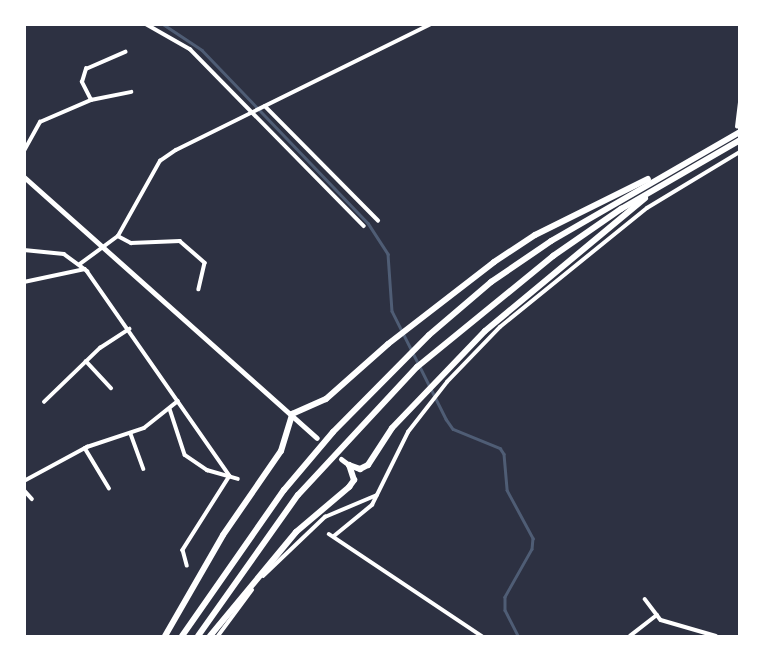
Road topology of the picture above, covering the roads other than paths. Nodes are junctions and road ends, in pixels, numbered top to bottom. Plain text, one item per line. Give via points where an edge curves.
1 (146, 24) edge
2 (431, 24) edge
3 (474, 24) edge
4 (503, 24) edge
5 (125, 52) dead end
6 (131, 92) dead end
7 (91, 100) junction
8 (740, 103) edge
9 (265, 106) junction
10 (252, 112) junction
11 (738, 129) edge
12 (740, 140) edge
13 (709, 148) junction
14 (24, 151) edge
15 (740, 152) edge
16 (24, 177) edge
17 (667, 181) junction
18 (378, 220) dead end
19 (364, 226) dead end
20 (118, 236) junction
21 (105, 249) junction
22 (24, 250) edge
23 (80, 264) junction
24 (85, 269) junction
25 (24, 282) edge
26 (199, 289) dead end
27 (129, 329) junction
28 (86, 361) junction
29 (111, 388) dead end
30 (44, 401) dead end
31 (178, 401) junction
32 (170, 409) junction
33 (292, 414) junction
34 (131, 434) junction
35 (317, 438) dead end
36 (85, 448) junction
37 (341, 458) dead end
38 (349, 465) junction
39 (144, 469) dead end
40 (230, 476) junction
41 (238, 479) dead end
42 (24, 481) edge
43 (109, 488) dead end
44 (24, 490) edge
45 (379, 494) junction
46 (32, 499) dead end
47 (187, 565) dead end
48 (645, 599) dead end
49 (657, 615) junction
50 (705, 635) edge
51 (165, 636) edge
52 (182, 636) edge
53 (198, 636) edge
54 (210, 636) edge
55 (218, 636) edge
56 (482, 636) edge
57 (630, 636) edge
58 (716, 636) edge

1 - 10 street via 190,49
2 - 9 street
3 - 4 street
5 - 7 street via 86,69 82,82
6 - 7 street
7 - 14 street via 40,122
8 - 11 street via 734,118
9 - 10 street
9 - 18 street
10 - 19 street
10 - 20 street via 160,161
11 - 13 highway
12 - 17 highway
13 - 33 highway via 535,235 388,344 313,409
13 - 52 highway via 551,241 491,282 429,335 333,432 284,490
15 - 45 street via 648,208 500,327 447,382 408,432
16 - 21 street
17 - 38 highway via 493,323 392,428 368,465 360,469
17 - 53 highway via 553,256 417,367 298,495
20 - 21 street
20 - 26 street via 131,243 180,241 205,263
21 - 23 street
21 - 33 street
22 - 23 street via 64,254
23 - 24 street
24 - 25 street
24 - 27 street
27 - 28 street
27 - 31 street
28 - 29 street
28 - 30 street
31 - 32 street
31 - 40 street
32 - 34 street
32 - 40 street via 185,455 207,470
33 - 35 street
33 - 51 highway via 281,451 223,535
34 - 36 street
34 - 39 street
36 - 42 street
36 - 43 street
37 - 38 street
38 - 54 highway via 354,474 349,488 296,532
40 - 41 street
40 - 47 street via 183,550
44 - 46 street
45 - 55 street via 325,516 313,532 289,547
45 - 56 street via 372,505 332,535
48 - 49 street
49 - 50 street
49 - 57 street
50 - 58 street

